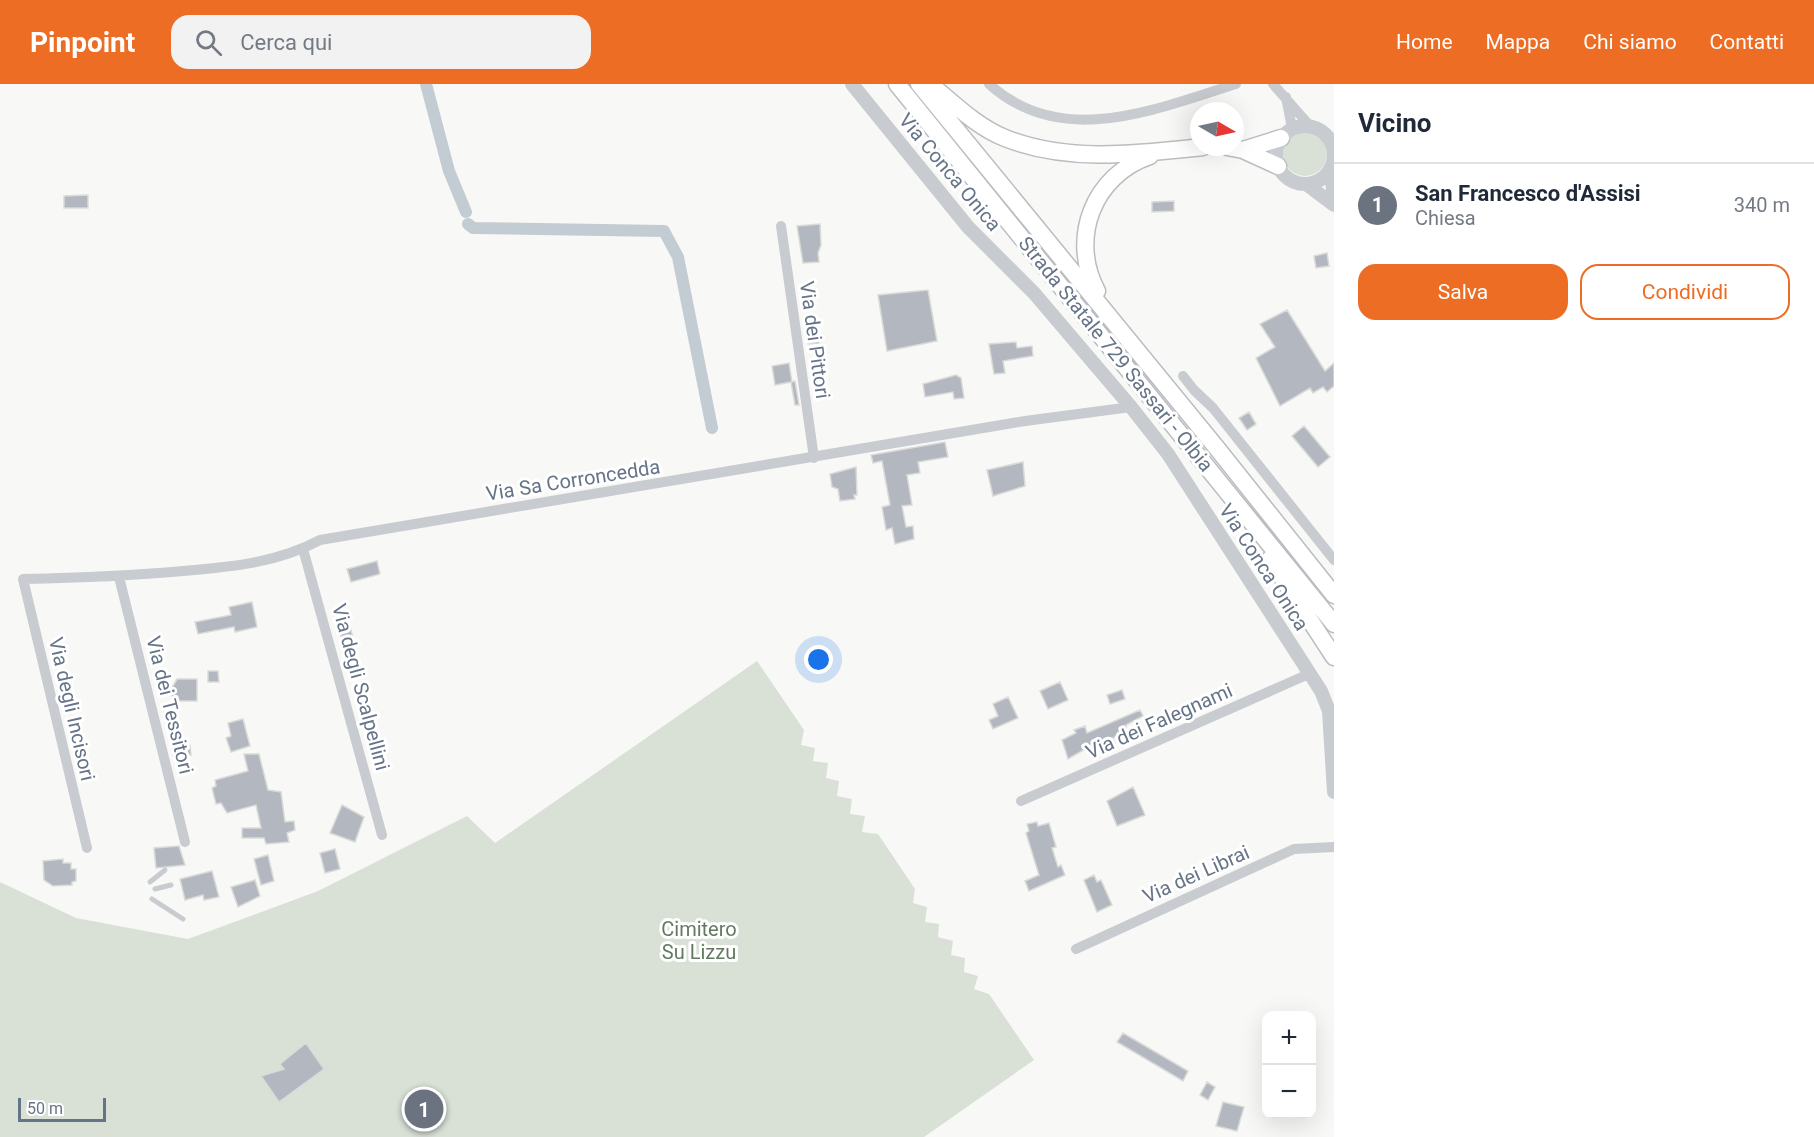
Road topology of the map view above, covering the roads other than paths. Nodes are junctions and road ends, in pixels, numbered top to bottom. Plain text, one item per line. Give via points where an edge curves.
1 (852, 84) edge
2 (897, 84) edge
3 (919, 84) edge
4 (930, 84) edge
5 (989, 84) edge
6 (1236, 84) edge
7 (1273, 84) edge
8 (1285, 94) junction
9 (1310, 126) junction
10 (1287, 133) junction
11 (1244, 145) edge
12 (1190, 149) edge
13 (1164, 152) junction
14 (1244, 152) edge
15 (1278, 166) junction
16 (1330, 169) junction
17 (1306, 184) junction
18 (1334, 196) edge
19 (1334, 205) edge
20 (781, 226) dead end
21 (1115, 323) junction
22 (1183, 376) dead end
23 (1131, 406) junction
24 (814, 458) junction
25 (1226, 490) junction
26 (303, 549) junction
27 (1334, 560) edge
28 (120, 577) junction
29 (23, 579) joint
30 (1334, 595) edge
31 (1334, 624) edge
32 (1334, 657) edge
33 (1311, 673) junction
34 (1334, 792) edge
35 (1021, 801) dead end
36 (382, 835) dead end
37 (184, 842) dead end
38 (1334, 847) edge
39 (87, 848) dead end
40 (165, 870) dead end
41 (150, 882) dead end
42 (171, 885) dead end
43 (155, 889) dead end
44 (152, 899) dead end
45 (183, 919) dead end
46 (1076, 949) dead end

1 - 23 street, Via Conca Onica via 968,227 1034,293
2 - 25 highway, Strada Statale 729 Sassari - Olbia
3 - 21 highway, Strada Statale 729 Sassari - Olbia
4 - 13 highway via 1004,138 1041,149 1109,155
5 - 6 street via 1026,109 1091,120 1143,113
7 - 8 street
8 - 9 street
8 - 10 street
9 - 10 street
9 - 16 street via 1331,141 1334,159
10 - 11 highway
10 - 15 street via 1276,149
12 - 13 highway
13 - 21 highway via 1138,160 1116,176 1096,197 1087,224 1084,252 1089,275
14 - 15 highway
15 - 17 street via 1288,178
16 - 17 street via 1319,180
16 - 18 street
17 - 19 street
20 - 24 street, Via dei Pittori
21 - 30 highway, Strada Statale 729 Sassari - Olbia
22 - 27 street
23 - 24 street, Via Sa Corroncedda
23 - 33 street, Via Conca Onica via 1168,454
24 - 26 street, Via Sa Corroncedda via 320,540
25 - 31 highway, Strada Statale 729 Sassari - Olbia
25 - 32 highway
26 - 28 street, Via Sa Corroncedda via 250,566
26 - 36 street, Via degli Scalpellini
28 - 29 street, Via Sa Corroncedda
28 - 37 street, Via dei Tessitori
29 - 39 street, Via degli Incisori
33 - 34 street, Via Conca Onica via 1329,711
33 - 35 street, Via dei Falegnami
38 - 46 street, Via dei Librai via 1294,849
40 - 41 lane
42 - 43 lane
44 - 45 lane

